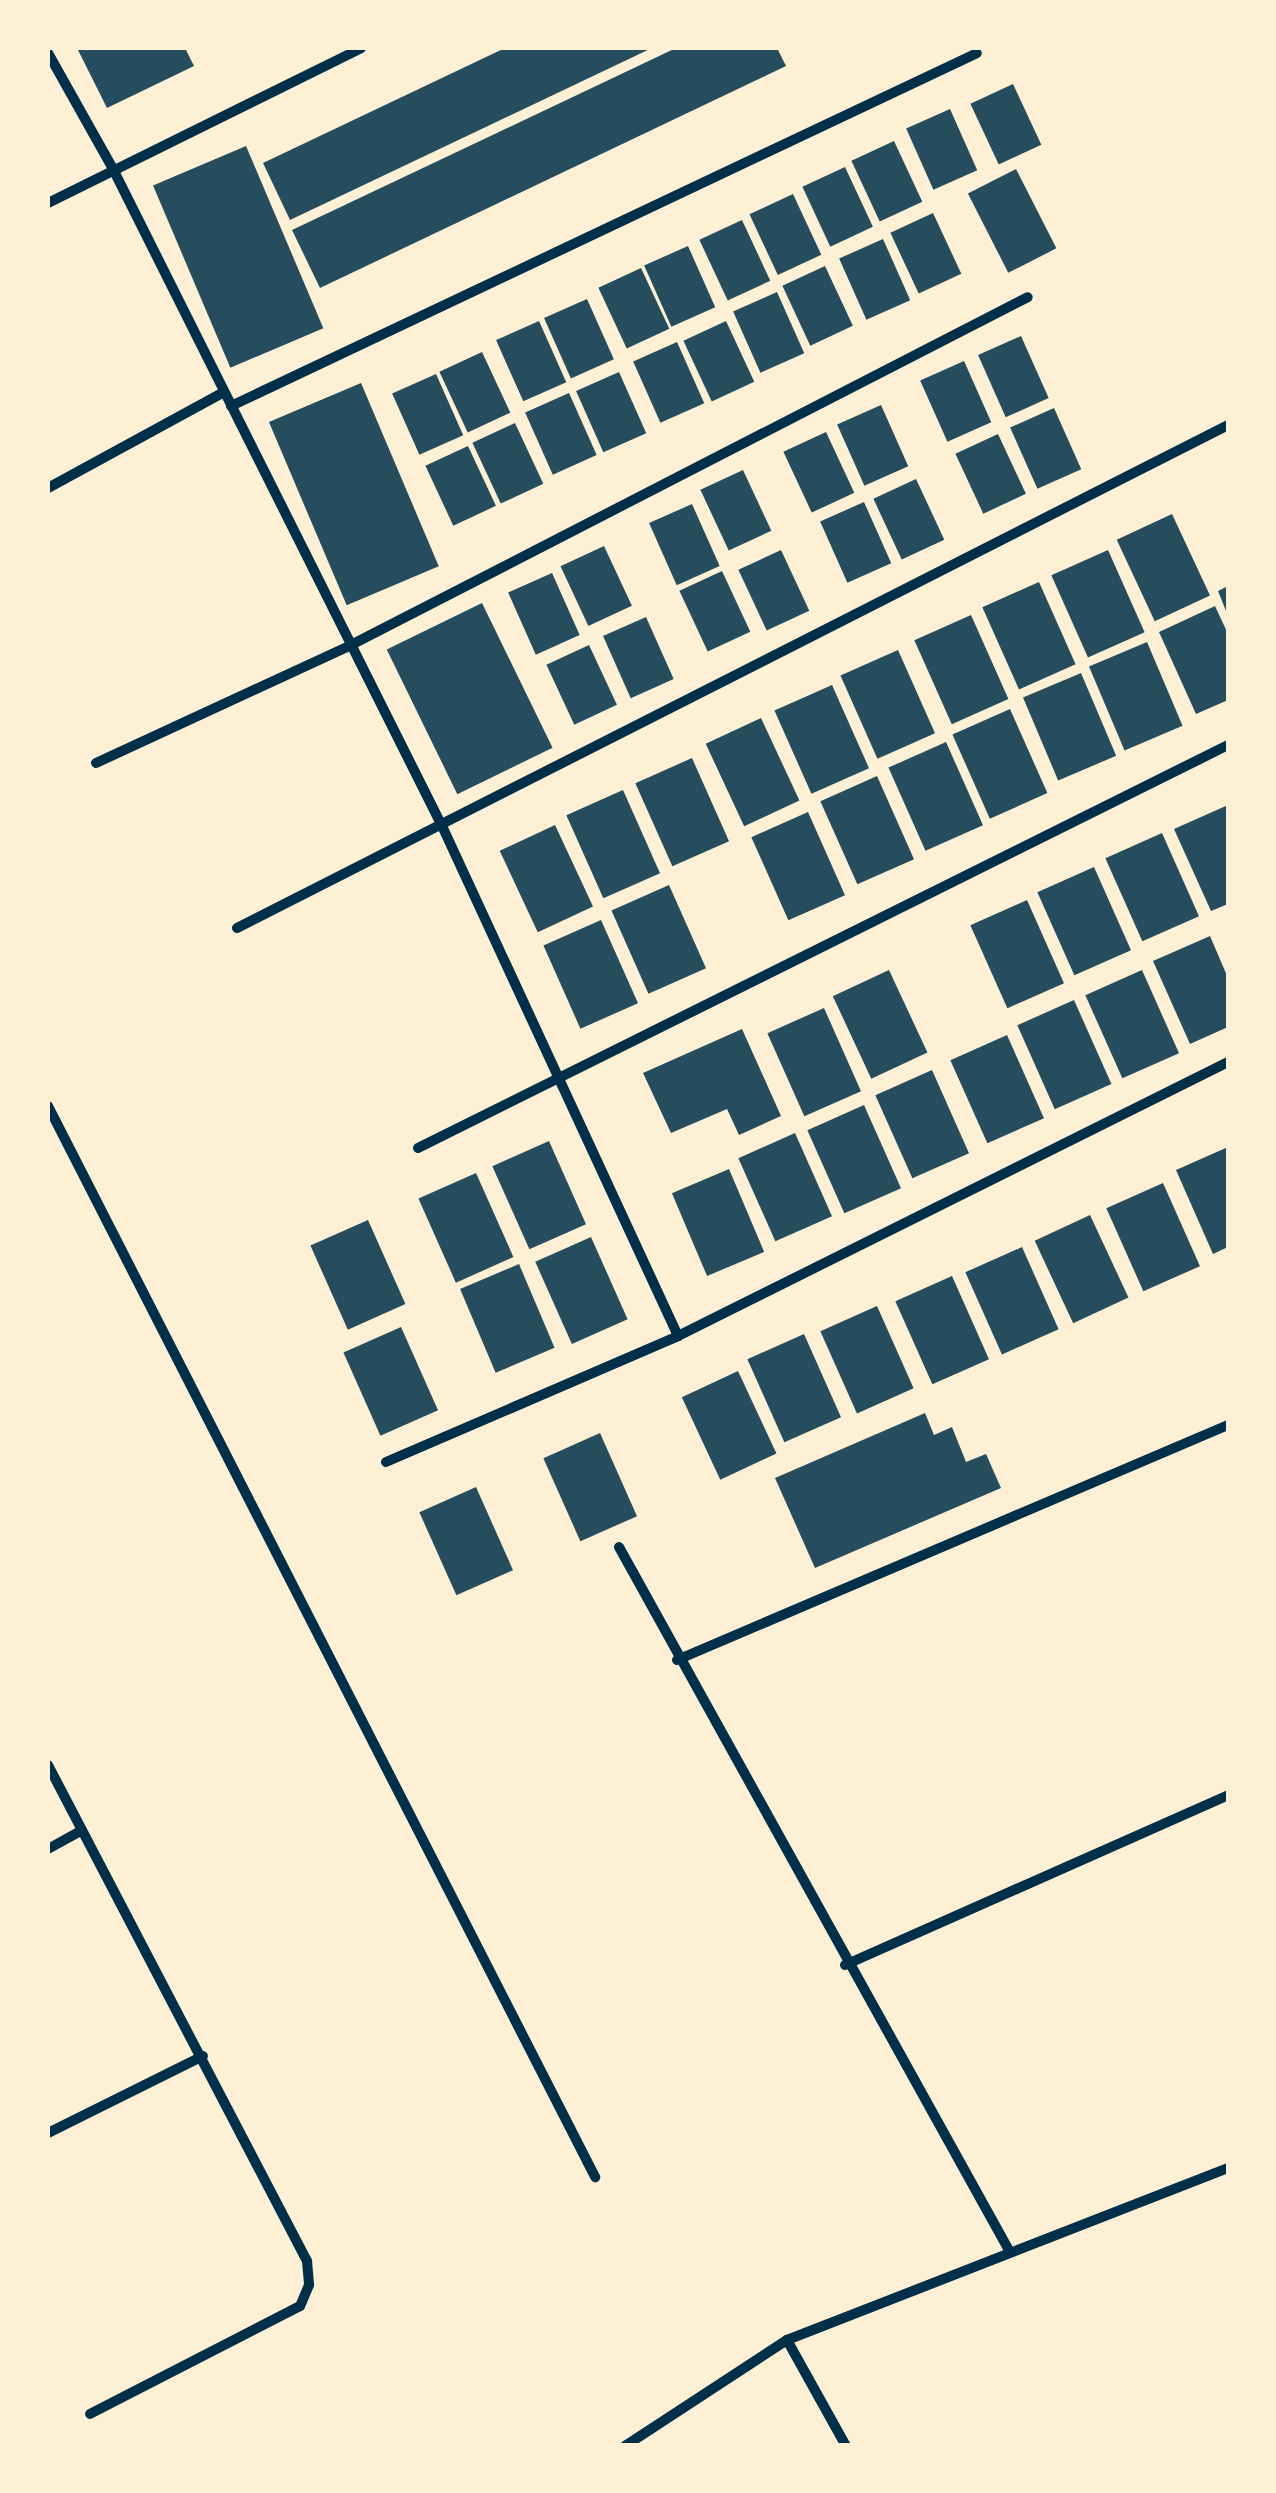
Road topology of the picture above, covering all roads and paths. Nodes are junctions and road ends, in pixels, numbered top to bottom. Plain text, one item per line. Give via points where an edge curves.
1 (361, 48) edge
2 (977, 53) dead end
3 (48, 54) edge
4 (113, 169) junction
5 (48, 203) edge
6 (1028, 297) dead end
7 (224, 392) junction
8 (231, 406) junction
9 (1228, 425) edge
10 (48, 488) edge
11 (349, 646) junction
12 (1228, 745) edge
13 (96, 763) dead end
14 (444, 828) junction
15 (238, 928) dead end
16 (1228, 1062) edge
17 (561, 1082) junction
18 (48, 1106) edge
19 (418, 1148) dead end
20 (678, 1336) junction
21 (1228, 1424) edge
22 (386, 1462) dead end
23 (619, 1547) dead end
24 (677, 1660) junction
25 (48, 1766) edge
26 (1228, 1796) edge
27 (80, 1831) junction
28 (48, 1849) edge
29 (846, 1965) junction
30 (204, 2056) junction
31 (48, 2134) edge
32 (1228, 2168) edge
33 (595, 2178) dead end
34 (1010, 2252) junction
35 (787, 2340) junction
36 (90, 2414) dead end
37 (625, 2446) edge
38 (846, 2446) edge

1 - 4 street
2 - 8 street
3 - 4 street
4 - 5 street
4 - 7 street
6 - 11 street
7 - 8 street
7 - 10 street
8 - 11 street
9 - 14 street
11 - 13 street
11 - 14 street
12 - 17 street
14 - 15 street
14 - 17 street
16 - 20 street
17 - 19 street
17 - 20 street
18 - 33 street
20 - 22 street
21 - 24 street
23 - 24 street
24 - 29 street
25 - 27 street
26 - 29 street
27 - 28 street
27 - 30 street
29 - 34 street
30 - 31 street
30 - 36 street via 307,2262 309,2285 300,2306
32 - 34 street
34 - 35 street
35 - 37 street
35 - 38 street

